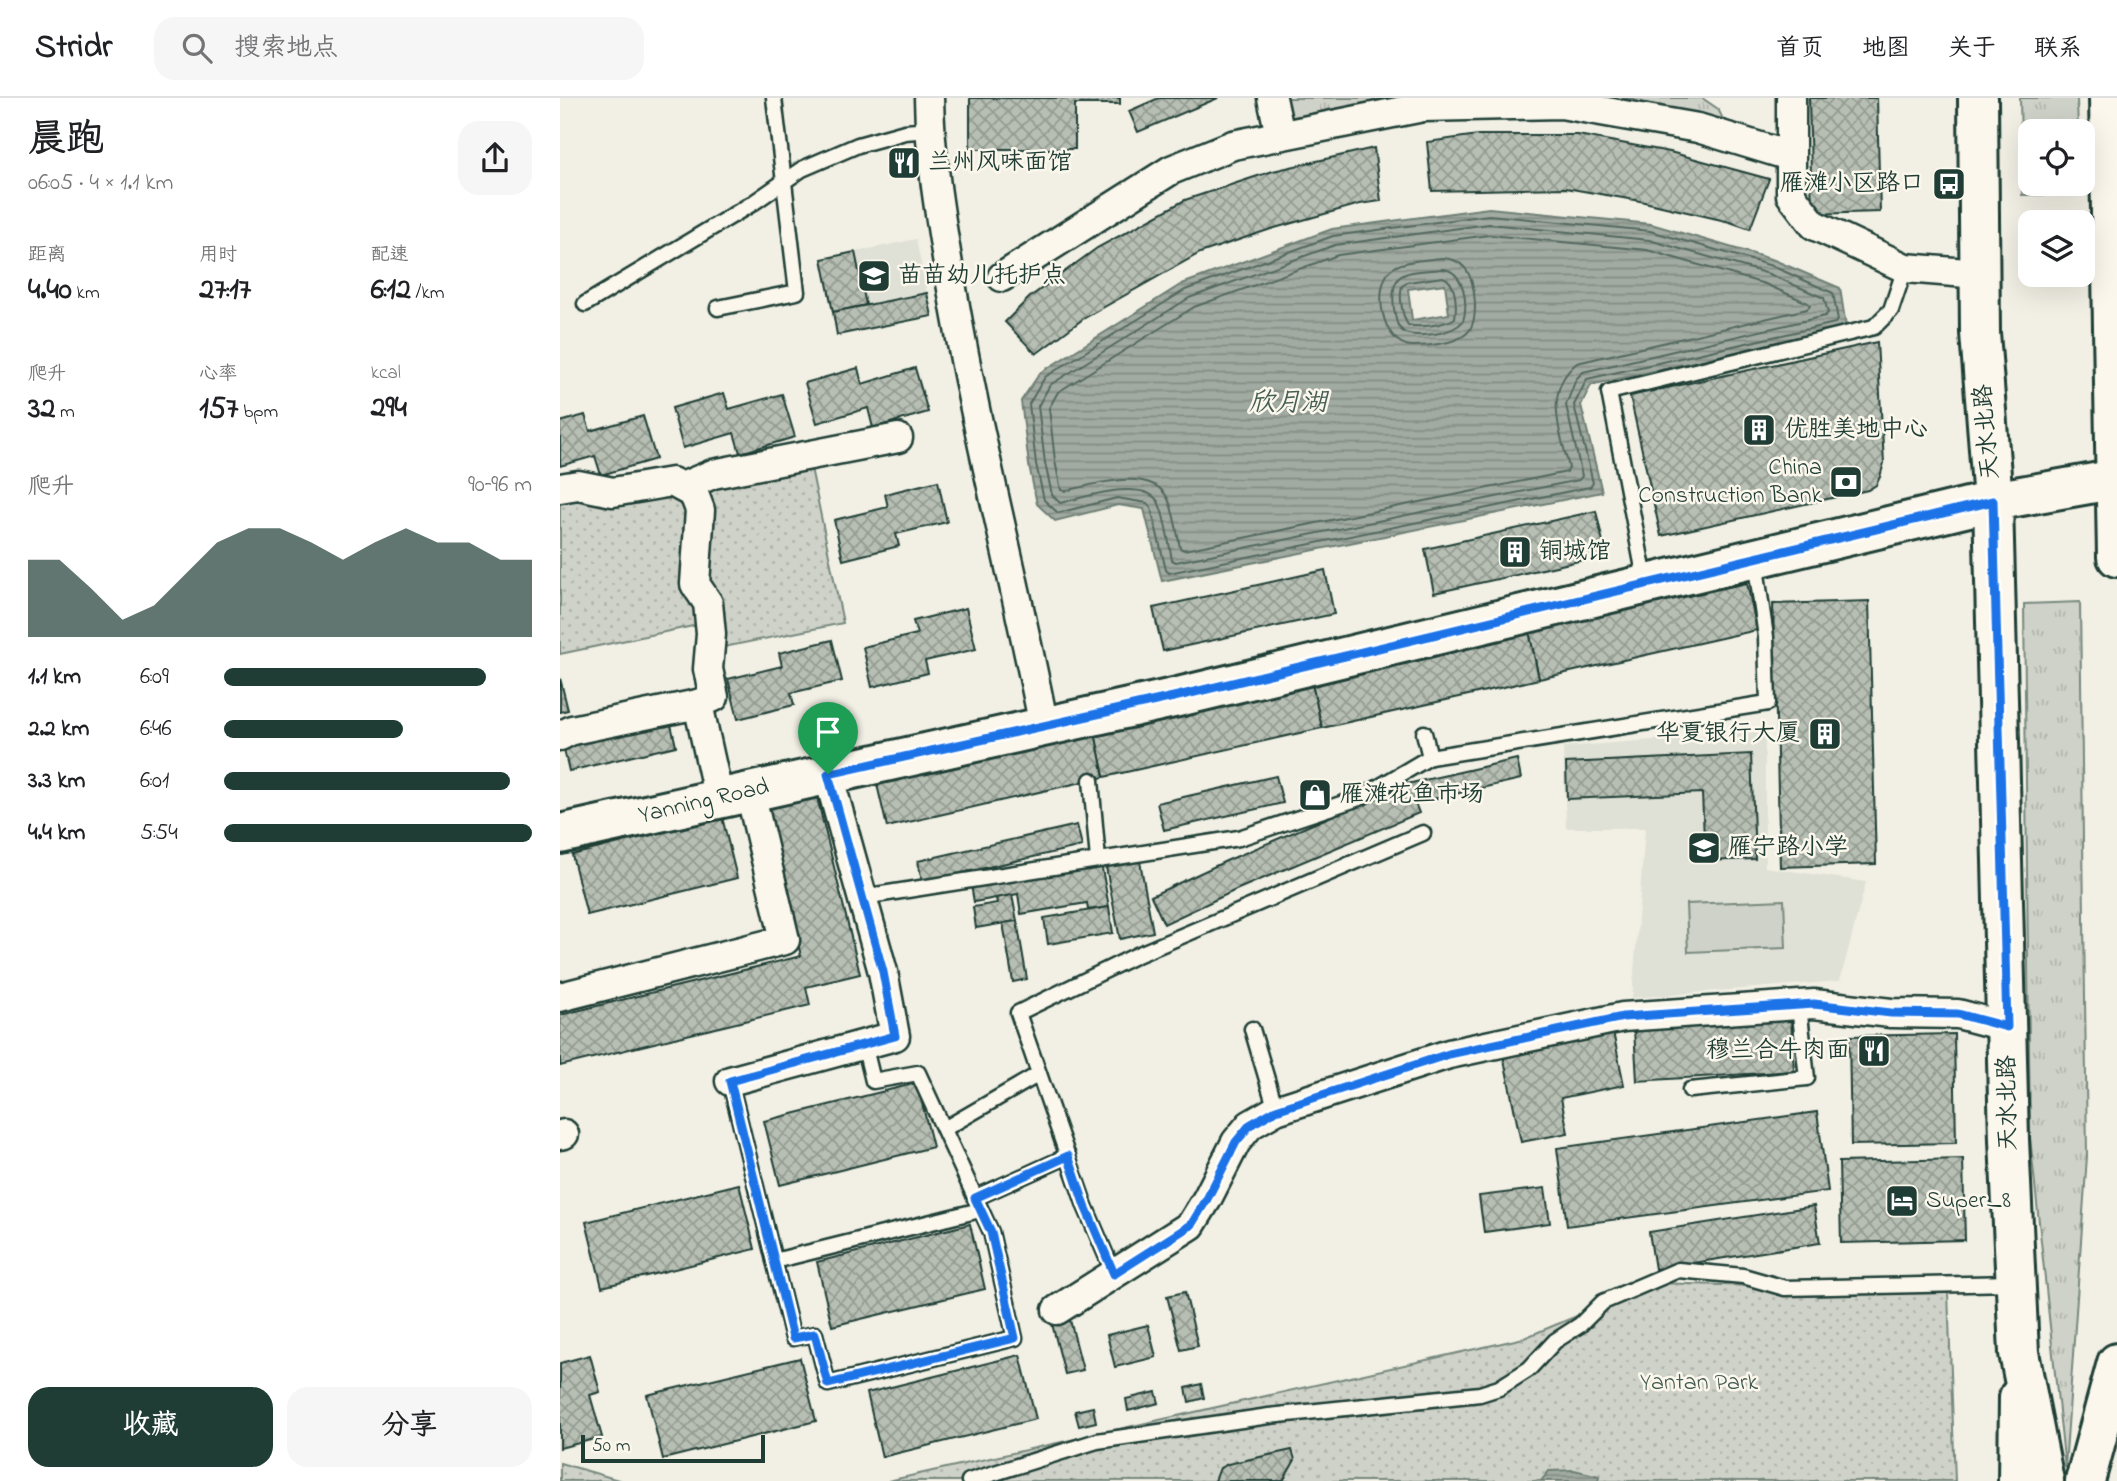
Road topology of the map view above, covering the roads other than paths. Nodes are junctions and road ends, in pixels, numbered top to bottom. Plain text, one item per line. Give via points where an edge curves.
1 (774, 98) edge
2 (929, 98) edge
3 (1272, 98) edge
4 (1790, 98) edge
5 (1978, 98) edge
6 (2109, 98) edge
7 (929, 130) junction
8 (1280, 135) junction
9 (1790, 156) junction
10 (784, 181) junction
11 (1905, 268) junction
12 (1979, 274) junction
13 (1002, 277) dead end
14 (585, 304) dead end
15 (718, 308) dead end
16 (898, 438) dead end
17 (2116, 479) edge
18 (682, 487) junction
19 (560, 488) edge
20 (1993, 501) junction
21 (2117, 557) edge
22 (1755, 559) junction
23 (1646, 585) junction
24 (698, 704) junction
25 (1068, 725) junction
26 (1424, 733) dead end
27 (560, 736) edge
28 (1430, 757) junction
29 (828, 774) junction
30 (1091, 780) dead end
31 (734, 795) junction
32 (1423, 833) dead end
33 (560, 834) edge
34 (1098, 860) junction
35 (863, 897) junction
36 (560, 997) edge
37 (1799, 1006) junction
38 (2007, 1027) junction
39 (1252, 1029) dead end
40 (864, 1044) junction
41 (1039, 1074) junction
42 (730, 1081) joint
43 (1690, 1090) dead end
44 (1276, 1110) junction
45 (944, 1129) junction
46 (1068, 1156) junction
47 (978, 1204) junction
48 (774, 1261) junction
49 (1114, 1274) junction
50 (2015, 1283) junction
51 (1057, 1310) dead end
52 (2019, 1353) junction
53 (2117, 1363) edge
54 (969, 1481) edge
55 (2018, 1481) edge
56 (2044, 1481) edge
57 (2085, 1481) edge

1 - 10 lane
2 - 7 street
3 - 8 street
4 - 9 street
5 - 12 main road, 天水北路
6 - 17 main road
7 - 10 lane via 858,145
7 - 25 street via 966,372 1024,623
8 - 9 street via 1423,107 1561,104 1698,128
8 - 13 street via 1233,145 1171,170
9 - 11 street via 1790,195 1814,225
10 - 14 lane
10 - 15 lane via 797,292
11 - 12 street
11 - 23 lane via 1891,310 1874,327 1609,392
12 - 20 main road, 天水北路
16 - 18 street via 713,474
17 - 20 main road, Yanning Road
17 - 21 main road
18 - 19 street via 672,482 613,492 578,485
18 - 24 street via 694,494 700,510 695,584 708,603 711,634 708,668 714,697
20 - 22 main road, Yanning Road
20 - 38 main road, 天水北路
22 - 23 main road, Yanning Road
22 - 28 lane via 1766,637 1768,703
23 - 25 main road, Yanning Road via 1405,651
24 - 27 street
24 - 31 street
25 - 29 main road, Yanning Road
26 - 28 lane
28 - 34 lane via 1362,797 1239,838
29 - 31 main road, Yanning Road
29 - 35 street
30 - 34 lane
31 - 33 main road, Yanning Road
31 - 36 street via 785,940
32 - 41 lane via 1137,955 1018,1013
34 - 35 lane
35 - 40 street via 895,1036
37 - 38 street via 1958,1014
37 - 43 lane via 1807,1078
37 - 44 street via 1623,1017 1449,1054
38 - 50 main road, 天水北路
39 - 44 lane
40 - 42 street
40 - 45 lane via 873,1081 918,1073
41 - 45 lane
41 - 46 lane
42 - 48 lane
44 - 49 street via 1250,1125 1236,1142 1191,1225
45 - 47 lane
46 - 47 lane
46 - 49 lane
47 - 48 lane
47 - 48 lane via 991,1232 1015,1338 1002,1342 828,1384 815,1334 793,1338
49 - 51 street
50 - 52 main road, 天水北路
50 - 54 lane via 1785,1288 1743,1276 1678,1270 1603,1301 1529,1369 1480,1394 1269,1416 1097,1441
52 - 55 main road
52 - 56 main road
53 - 57 main road

